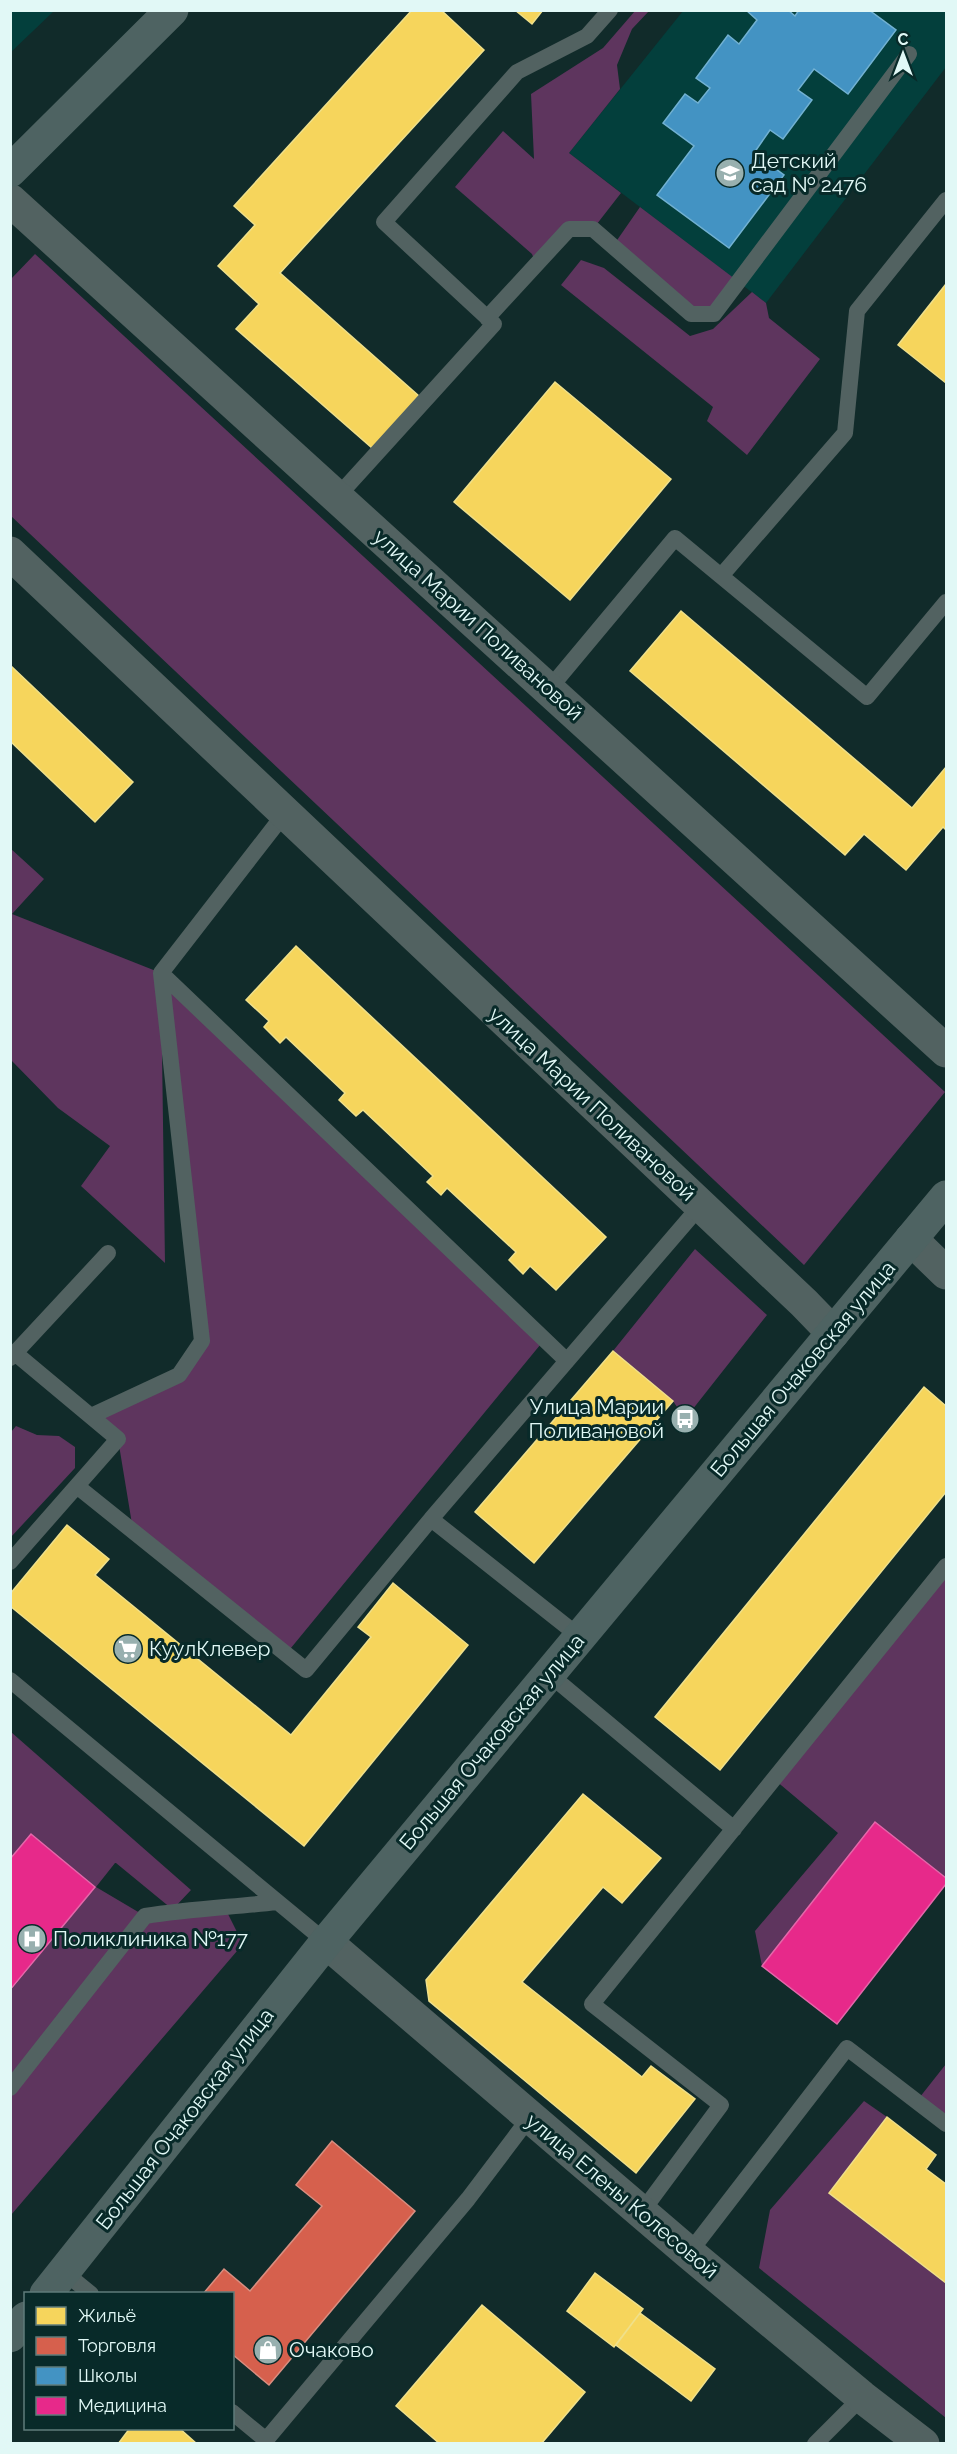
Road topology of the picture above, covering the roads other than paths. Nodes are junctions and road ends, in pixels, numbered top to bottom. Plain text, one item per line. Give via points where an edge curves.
1 (172, 10) edge
2 (610, 10) edge
3 (909, 54) dead end
4 (10, 171) edge
5 (10, 200) edge
6 (946, 200) edge
7 (487, 318) junction
8 (337, 496) junction
9 (10, 553) edge
10 (721, 576) junction
11 (946, 602) edge
12 (549, 689) junction
13 (285, 813) junction
14 (161, 973) junction
15 (946, 1051) edge
16 (946, 1197) edge
17 (700, 1206) junction
18 (911, 1239) junction
19 (108, 1253) dead end
20 (946, 1273) edge
21 (833, 1333) junction
22 (13, 1355) edge
23 (567, 1360) junction
24 (91, 1416) junction
25 (78, 1487) junction
26 (431, 1519) junction
27 (10, 1562) edge
28 (946, 1566) edge
29 (580, 1637) junction
30 (549, 1674) junction
31 (10, 1680) edge
32 (734, 1829) junction
33 (277, 1902) junction
34 (326, 1942) junction
35 (10, 2088) edge
36 (530, 2117) junction
37 (946, 2124) edge
38 (641, 2212) junction
39 (689, 2253) junction
40 (55, 2283) edge
41 (84, 2292) edge
42 (862, 2397) junction
43 (234, 2414) edge
44 (264, 2442) edge
45 (815, 2444) edge
46 (922, 2444) edge

1 - 4 street
2 - 7 lane via 587,36 517,72 384,222
3 - 7 lane via 714,314 691,314 593,229 569,229
5 - 8 street, улица Марии Поливановой
6 - 10 lane via 858,311 845,433
7 - 8 lane via 494,324
8 - 12 street, улица Марии Поливановой
9 - 13 street, улица Марии Поливановой
10 - 11 lane via 867,697
10 - 12 lane via 675,538
12 - 15 street, улица Марии Поливановой
13 - 14 lane
13 - 17 street, улица Марии Поливановой
14 - 23 lane
14 - 24 lane via 202,1341 179,1375
16 - 18 street, Большая Очаковская улица
17 - 21 street, улица Марии Поливановой
17 - 23 lane
18 - 20 street
18 - 21 street, Большая Очаковская улица
19 - 22 lane
21 - 29 street, Большая Очаковская улица
22 - 24 lane
23 - 26 lane
24 - 25 lane via 118,1439
25 - 26 lane via 306,1670
25 - 27 lane
26 - 29 lane
28 - 32 lane
29 - 30 street, Большая Очаковская улица
30 - 32 lane
30 - 34 street, Большая Очаковская улица
31 - 33 lane
32 - 38 lane via 592,2004 722,2105
33 - 34 lane
33 - 35 lane via 145,1916
34 - 36 street, улица Елены Колесовой
34 - 40 street, Большая Очаковская улица
36 - 38 street, улица Елены Колесовой
36 - 44 lane via 468,2199
37 - 39 lane via 847,2048
38 - 39 street, улица Елены Колесовой
39 - 42 street, улица Елены Колесовой
40 - 41 lane
42 - 45 lane
42 - 46 street, улица Елены Колесовой
43 - 44 lane

